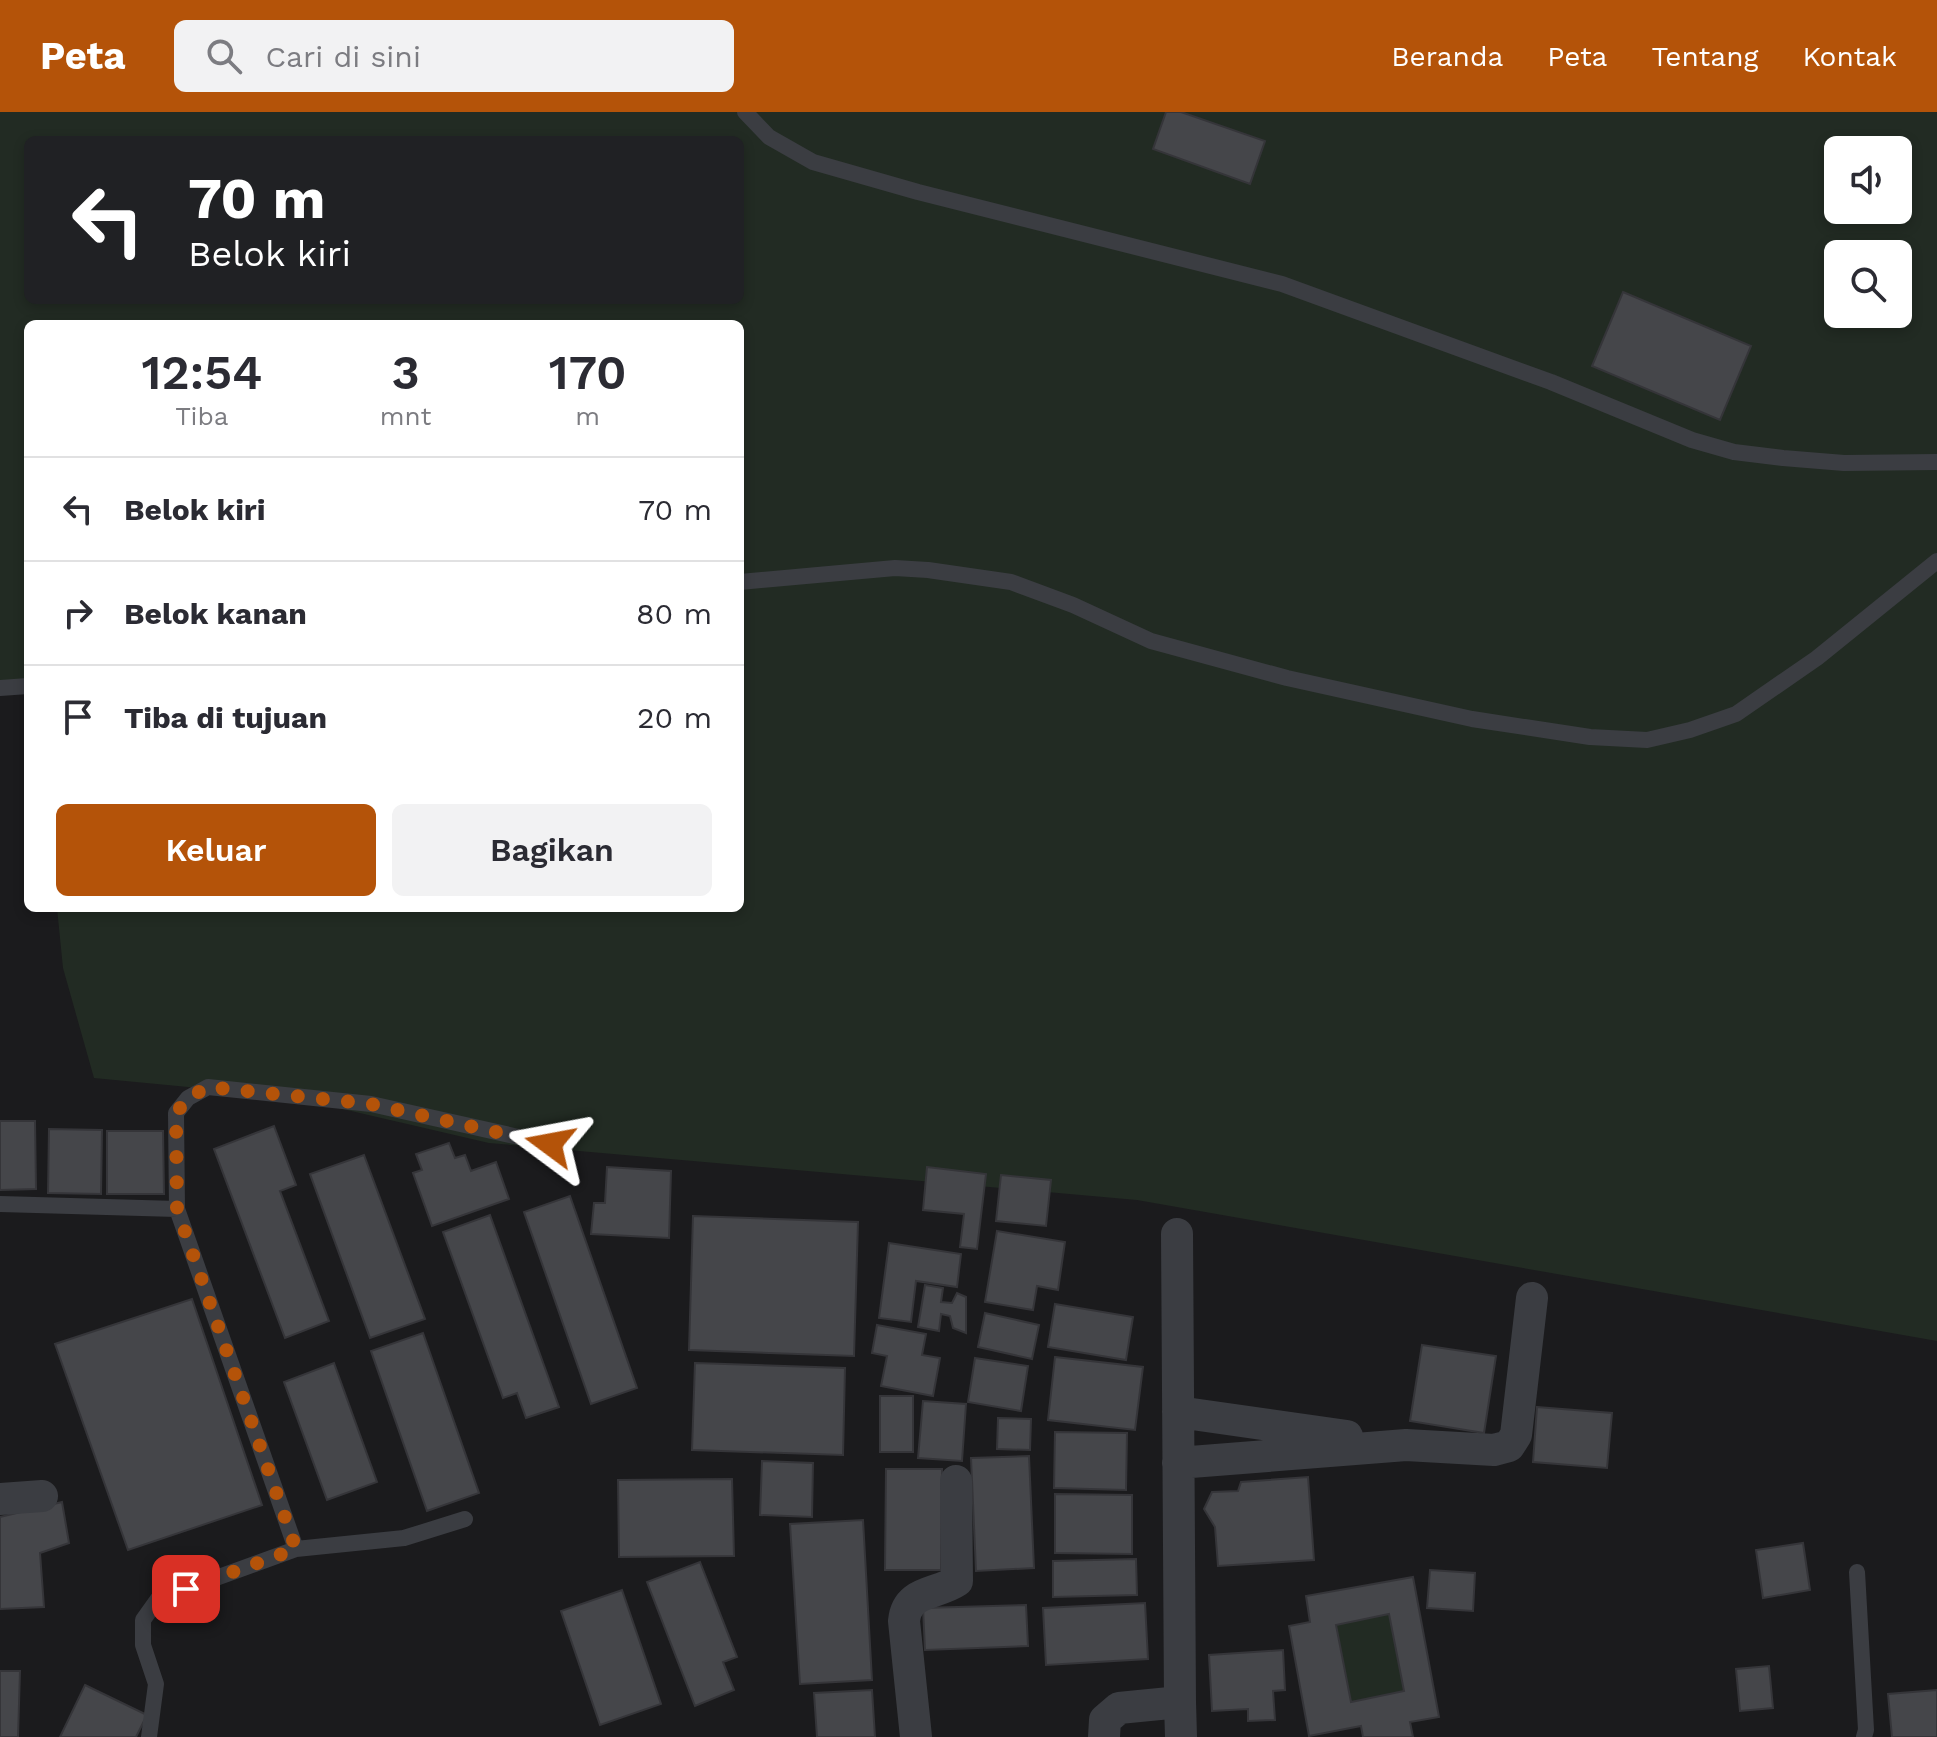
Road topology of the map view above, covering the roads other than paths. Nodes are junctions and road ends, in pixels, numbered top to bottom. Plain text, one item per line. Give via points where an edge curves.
1 (745, 112) edge
2 (1937, 462) edge
3 (1937, 561) edge
4 (744, 582) edge
5 (24, 686) edge
6 (0, 688) edge
7 (550, 1144) dead end
8 (0, 1204) edge
9 (177, 1209) junction
10 (1177, 1234) dead end
11 (1532, 1298) dead end
12 (1178, 1412) junction
13 (1406, 1445) junction
14 (1178, 1463) junction
15 (956, 1481) dead end
16 (42, 1496) dead end
17 (0, 1499) edge
18 (465, 1519) dead end
19 (296, 1549) junction
20 (1857, 1572) dead end
21 (1180, 1702) junction
22 (149, 1737) edge
23 (916, 1737) edge
24 (1104, 1737) edge
25 (1181, 1737) edge
26 (1864, 1737) edge

1 - 2 lane via 769,137 813,162 1282,284 1692,440 1783,458
3 - 4 lane via 1817,658 1736,714 1647,740 1472,719 1287,678 1151,641 1011,582 895,568
5 - 6 lane
7 - 9 lane via 371,1104 208,1087 188,1098 176,1113
8 - 9 lane
9 - 19 lane
10 - 12 street
11 - 13 street via 1516,1435 1509,1446 1494,1450
12 - 13 street
12 - 14 street
13 - 14 street
14 - 21 street
15 - 23 street via 957,1581 914,1599 905,1609
16 - 17 street
18 - 19 lane via 404,1538
19 - 22 lane via 158,1599 143,1620 143,1645 156,1684
20 - 26 lane
21 - 24 street via 1119,1708 1105,1720
21 - 25 street

